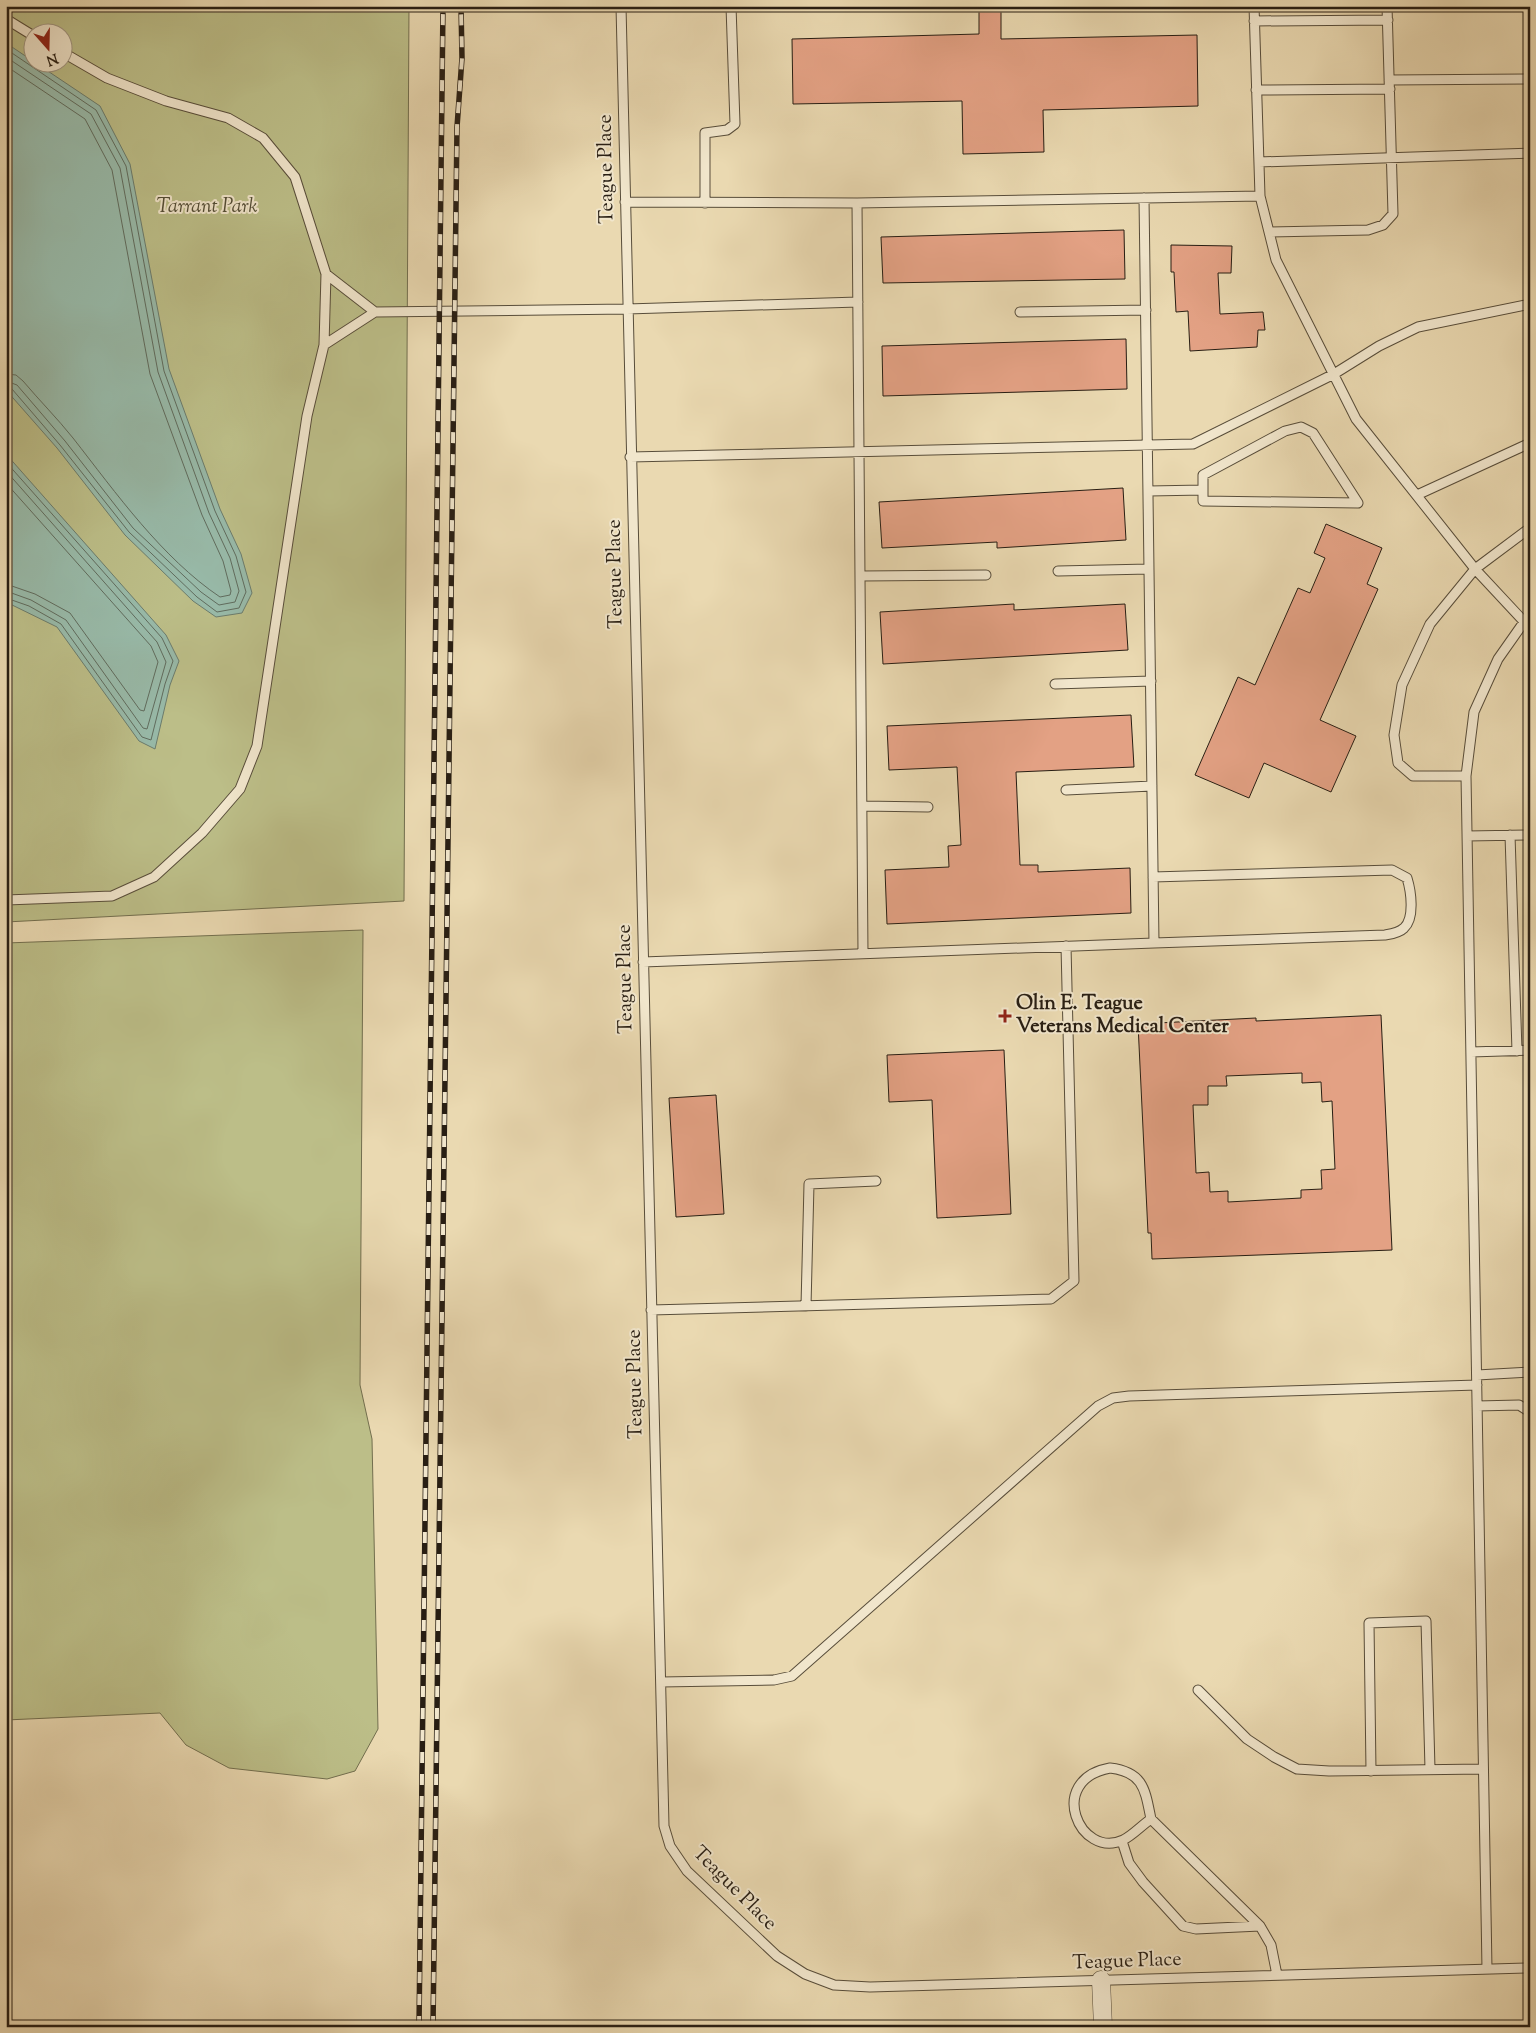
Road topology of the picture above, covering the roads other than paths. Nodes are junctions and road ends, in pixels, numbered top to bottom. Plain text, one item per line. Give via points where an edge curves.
1 (620, 6) edge
2 (731, 6) edge
3 (1254, 6) edge
4 (1388, 6) edge
5 (6, 20) edge
6 (1388, 20) junction
7 (1254, 21) junction
8 (22, 29) edge
9 (72, 58) edge
10 (1530, 79) edge
11 (1389, 84) junction
12 (1256, 90) junction
13 (1530, 153) edge
14 (1391, 158) junction
15 (1259, 162) junction
16 (1260, 196) junction
17 (1144, 198) junction
18 (625, 202) junction
19 (705, 203) junction
20 (857, 203) junction
21 (1269, 232) junction
22 (326, 274) junction
23 (858, 302) junction
24 (1530, 304) edge
25 (627, 309) junction
26 (1146, 310) junction
27 (375, 312) junction
28 (1020, 312) dead end
29 (324, 345) junction
30 (1334, 374) junction
31 (1530, 443) edge
32 (1148, 445) junction
33 (860, 451) junction
34 (630, 458) junction
35 (1203, 490) junction
36 (1149, 491) junction
37 (1417, 495) junction
38 (1530, 528) edge
39 (1149, 569) junction
40 (1475, 569) junction
41 (1058, 571) dead end
42 (986, 575) dead end
43 (861, 576) junction
44 (1528, 623) edge
45 (1151, 682) junction
46 (1055, 684) dead end
47 (1466, 776) junction
48 (1152, 786) junction
49 (1066, 790) dead end
50 (862, 806) junction
51 (928, 807) dead end
52 (1510, 835) junction
53 (1530, 835) edge
54 (1467, 836) junction
55 (1153, 877) junction
56 (6, 900) edge
57 (1154, 943) junction
58 (1066, 946) junction
59 (863, 954) junction
60 (643, 962) junction
61 (1530, 1050) edge
62 (1517, 1051) junction
63 (1471, 1052) junction
64 (876, 1181) dead end
65 (806, 1306) junction
66 (651, 1310) junction
67 (1530, 1372) edge
68 (1477, 1380) junction
69 (1477, 1406) junction
70 (1530, 1412) edge
71 (660, 1682) junction
72 (1198, 1690) dead end
73 (1484, 1769) junction
74 (1430, 1770) junction
75 (1371, 1771) junction
76 (1150, 1819) junction
77 (1122, 1841) junction
78 (1260, 1926) junction
79 (1530, 1968) edge
80 (1487, 1969) junction
81 (1277, 1975) junction
82 (1101, 1980) junction
83 (1103, 2027) edge

1 - 18 lane, Teague Place
2 - 19 lane via 735,124 727,130 705,133
3 - 7 lane
4 - 6 lane
5 - 8 lane
6 - 7 lane
6 - 11 lane
7 - 12 lane
9 - 22 lane via 107,78 166,101 228,118 263,138 295,176
10 - 11 lane
11 - 12 lane
11 - 14 lane
12 - 15 lane
13 - 14 lane
14 - 15 lane
14 - 21 lane via 1393,214 1383,225 1368,230
15 - 16 lane
16 - 17 lane
16 - 21 lane
17 - 20 lane
17 - 26 lane
18 - 19 lane
18 - 25 lane, Teague Place
19 - 20 lane
20 - 23 lane
21 - 30 lane via 1276,260
22 - 27 lane
22 - 29 lane
23 - 25 lane
23 - 33 lane
24 - 30 lane via 1418,327
25 - 27 lane
25 - 34 lane, Teague Place
26 - 28 lane
26 - 32 lane
27 - 29 lane
29 - 56 lane via 307,416 257,746 240,789 202,833 154,877 112,896
30 - 32 lane via 1193,444
30 - 37 lane via 1356,418
31 - 37 lane
32 - 33 lane
32 - 36 lane
33 - 34 lane
33 - 43 lane
34 - 60 lane, Teague Place
35 - 35 lane via 1203,501 1358,503 1313,432 1301,427 1286,431 1203,475
35 - 36 lane
36 - 39 lane
37 - 40 lane
38 - 40 lane
39 - 41 lane
39 - 45 lane
40 - 44 lane
40 - 47 lane via 1430,624 1402,685 1394,735 1398,763 1414,776
42 - 43 lane
43 - 50 lane
44 - 47 lane via 1498,659 1474,712
45 - 46 lane
45 - 48 lane
47 - 54 lane
48 - 49 lane
48 - 55 lane
50 - 51 lane
50 - 59 lane
52 - 53 lane
52 - 54 lane
52 - 62 lane
54 - 63 lane
55 - 57 lane
55 - 57 lane via 1392,870 1407,878 1411,891 1409,920 1404,929 1385,935
57 - 58 lane
58 - 59 lane
58 - 65 lane via 1074,1281 1051,1299
59 - 60 lane
60 - 66 lane, Teague Place
61 - 62 lane
62 - 63 lane
63 - 68 lane
64 - 65 lane via 809,1184
65 - 66 lane
66 - 71 lane, Teague Place
67 - 68 lane
68 - 69 lane
68 - 71 lane via 1113,1398 1098,1406 792,1676 774,1680
69 - 70 lane via 1519,1405
69 - 73 lane
71 - 82 lane, Teague Place via 664,1826 670,1846 687,1871 777,1956 805,1974 834,1985 870,1987
72 - 75 lane via 1247,1739 1297,1770
73 - 74 lane
73 - 80 lane
74 - 75 lane
74 - 75 lane via 1426,1621 1369,1623
76 - 77 lane
76 - 77 lane via 1146,1794 1133,1775 1122,1769 1110,1768 1087,1776 1074,1797 1077,1821 1084,1832 1094,1838 1106,1842
76 - 78 lane
77 - 78 lane via 1130,1864 1142,1882 1183,1926 1196,1929
78 - 81 lane via 1271,1945
79 - 80 lane, Teague Place
80 - 81 lane, Teague Place
81 - 82 lane, Teague Place
82 - 83 street

